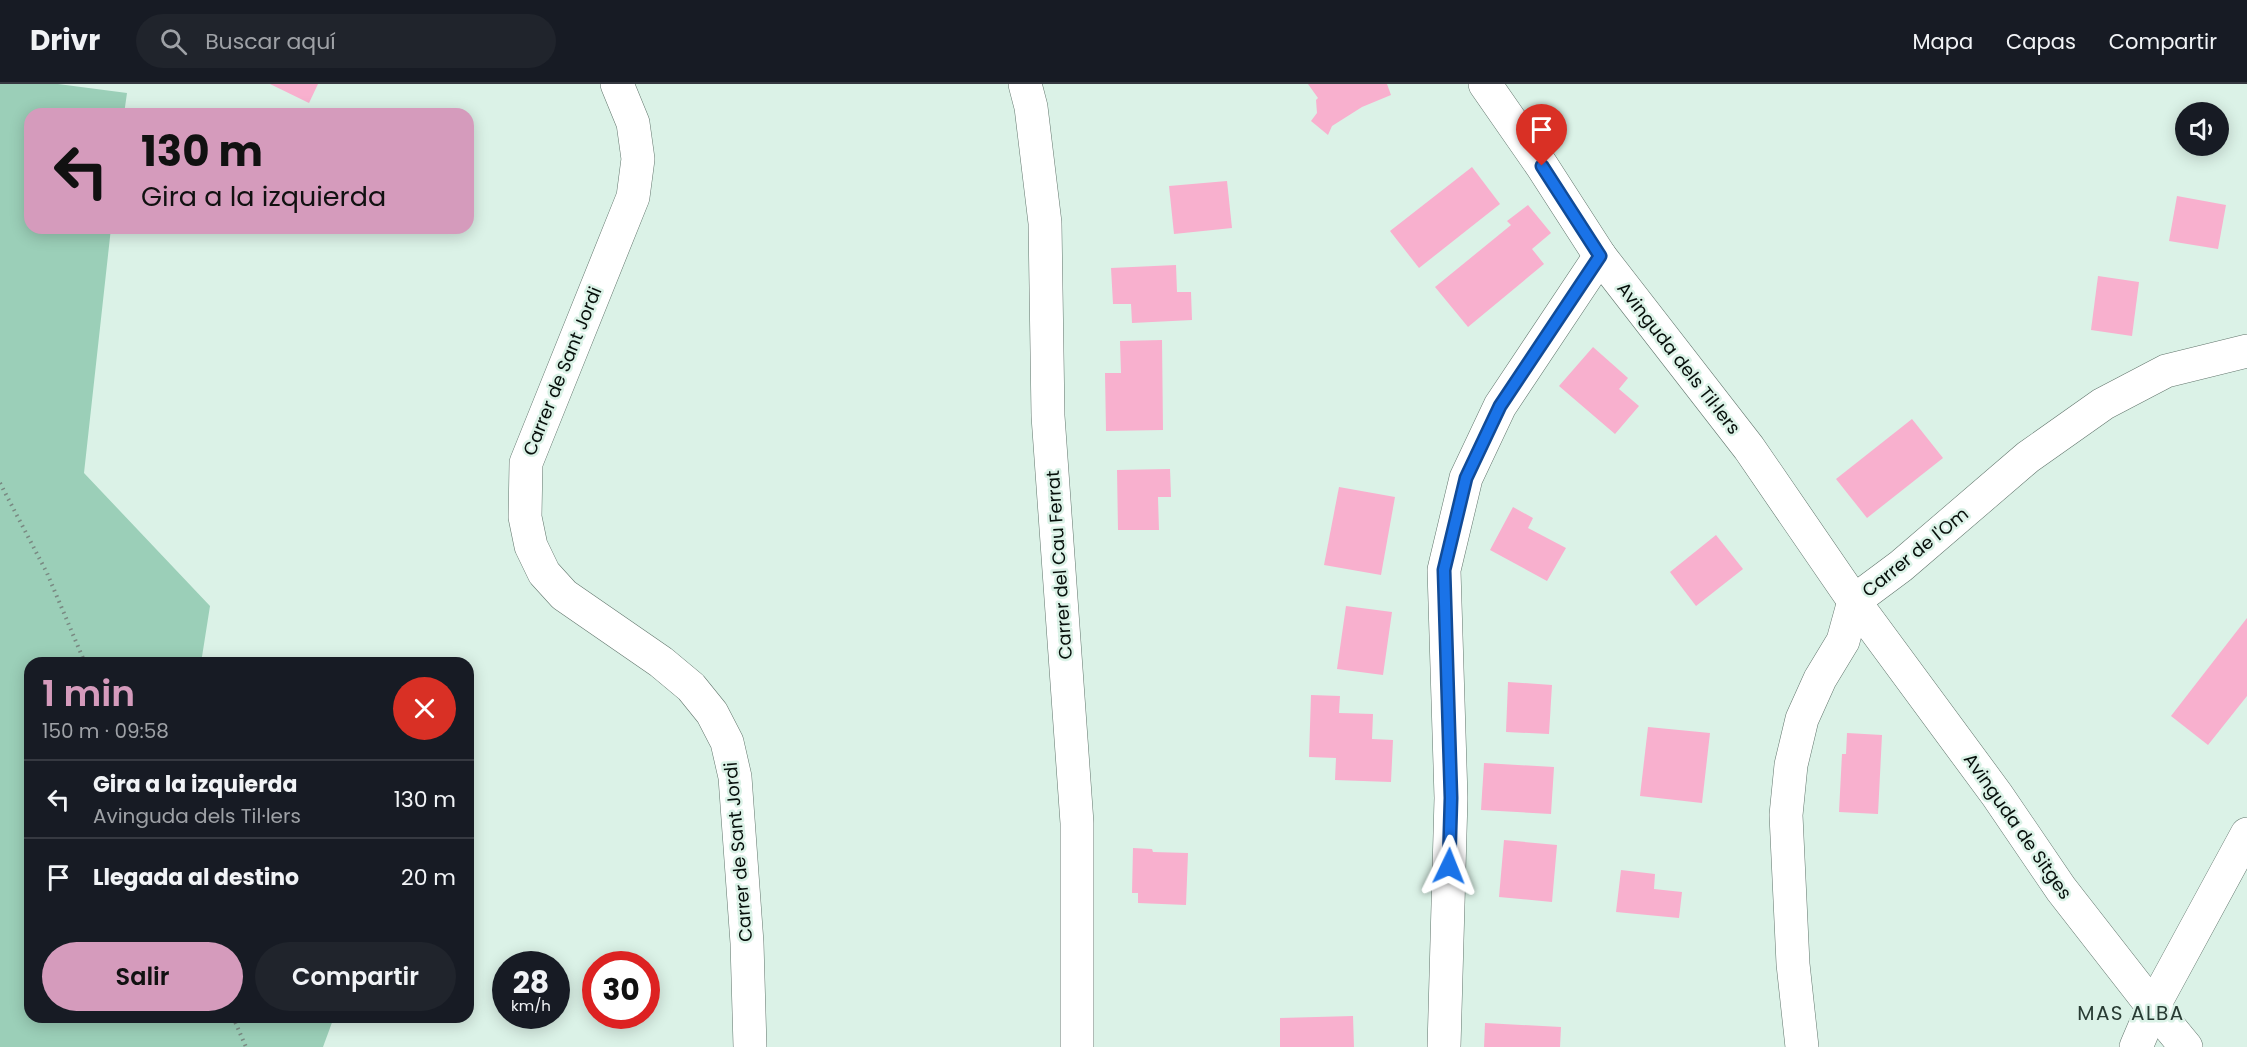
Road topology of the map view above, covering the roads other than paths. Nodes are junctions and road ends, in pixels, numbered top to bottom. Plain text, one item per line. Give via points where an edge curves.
1 (618, 84) edge
2 (1025, 84) edge
3 (1485, 84) edge
4 (1600, 256) junction
5 (2247, 351) edge
6 (1854, 602) junction
7 (2247, 834) edge
8 (2153, 1007) junction
9 (750, 1047) edge
10 (1077, 1047) edge
11 (1444, 1047) edge
12 (1802, 1047) edge
13 (2136, 1047) edge
14 (2186, 1047) edge

1 - 9 street, Carrer de Sant Jordi via 633,123 638,159 633,197 525,463 525,518 531,546 544,573 564,595 691,687 712,713 727,742 735,777
2 - 10 street, Carrer del Cau Ferrat via 1046,223 1048,416 1077,823
3 - 4 street, Avinguda dels Til·lers
4 - 6 street, Avinguda dels Til·lers via 1749,448
4 - 11 street via 1500,406 1466,478 1444,570 1451,798
5 - 6 street, Carrer de l'Om via 2166,371 2103,404 2028,457
6 - 8 street, Avinguda de Sitges via 1997,795 2061,889
6 - 12 street, Carrer de l'Om via 1843,641 1802,719 1791,765 1786,815 1793,964
7 - 8 street
8 - 13 street
8 - 14 street, Avinguda de Sitges

